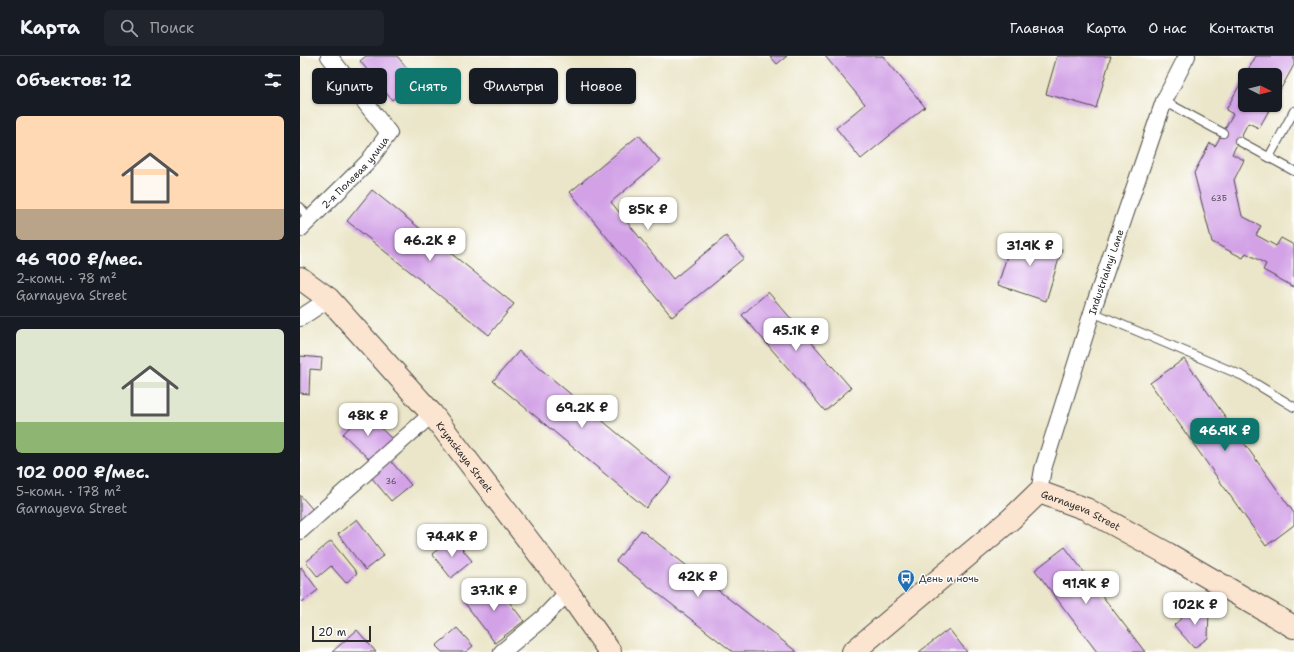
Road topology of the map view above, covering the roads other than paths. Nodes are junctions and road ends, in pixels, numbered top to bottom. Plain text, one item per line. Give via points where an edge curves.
1 (329, 56) edge
2 (1187, 56) edge
3 (1164, 101) junction
4 (1294, 111) edge
5 (1223, 132) dead end
6 (1239, 141) dead end
7 (1269, 157) junction
8 (1294, 171) edge
9 (303, 218) edge
10 (300, 278) edge
11 (329, 299) junction
12 (1092, 312) junction
13 (300, 318) edge
14 (1294, 407) edge
15 (432, 414) junction
16 (1039, 492) junction
17 (300, 531) edge
18 (568, 592) junction
19 (1294, 627) edge
20 (502, 652) edge
21 (610, 652) edge
22 (853, 652) edge

1 - 9 street, 2-я Полевая улица via 389,133 368,162
2 - 3 street, Industrialnyi Lane
3 - 5 lane
3 - 12 street, Industrialnyi Lane
4 - 7 lane
6 - 7 lane
7 - 8 lane
10 - 11 street, Krymskaya Street
11 - 13 street
11 - 15 street, Krymskaya Street
12 - 14 lane via 1244,376
12 - 16 street, Industrialnyi Lane via 1043,469
15 - 17 street
15 - 18 street, Krymskaya Street
16 - 19 street, Garnayeva Street via 1086,509
16 - 22 street, Garnayeva Street via 1012,519
18 - 20 street via 543,618
18 - 21 street, Krymskaya Street

